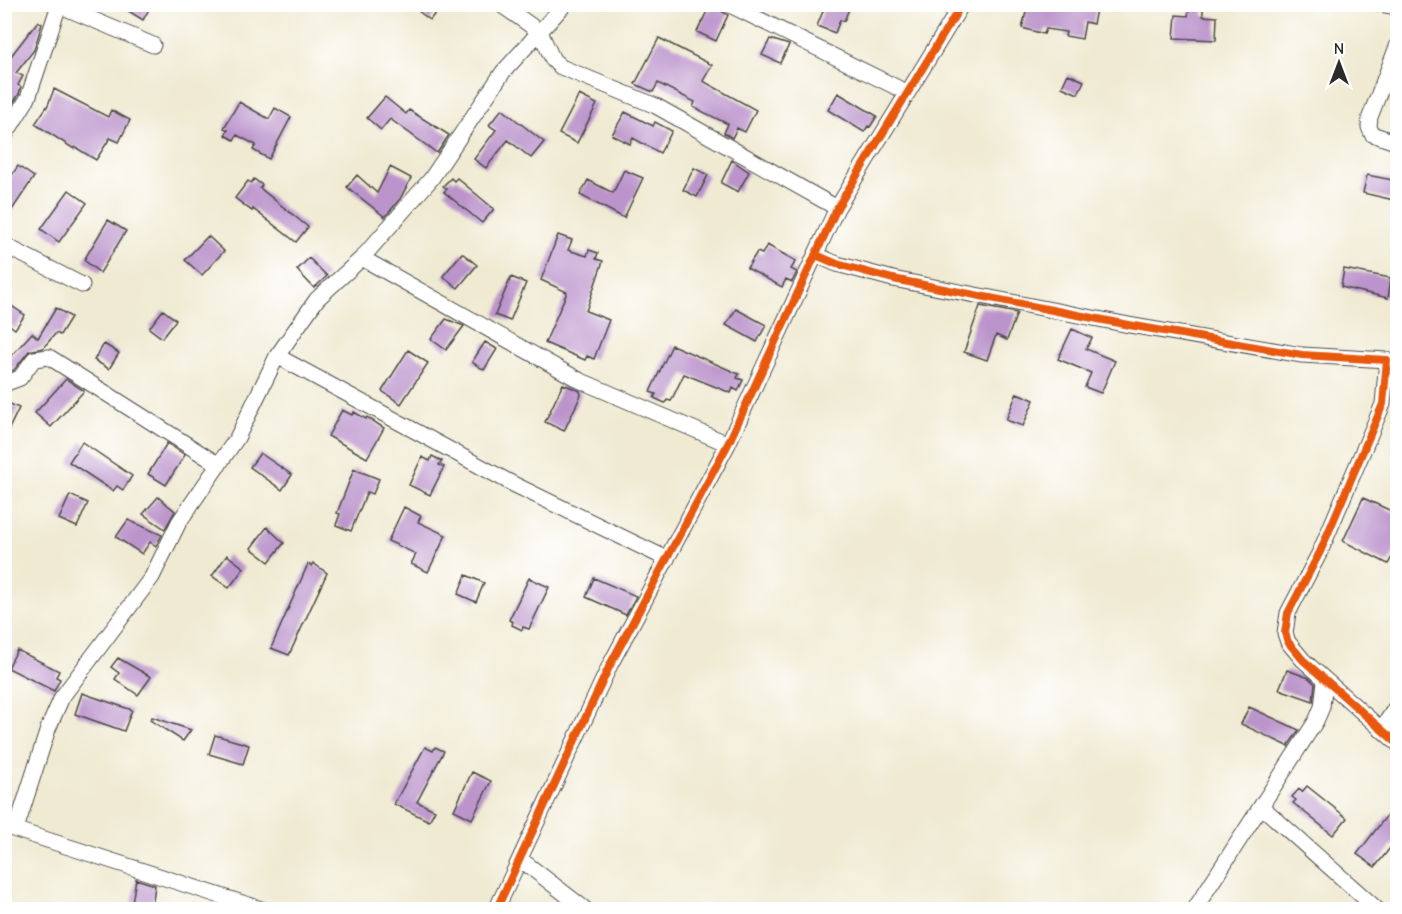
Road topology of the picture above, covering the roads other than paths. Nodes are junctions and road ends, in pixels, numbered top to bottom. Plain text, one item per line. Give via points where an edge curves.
1 (500, 4) edge
2 (566, 4) edge
3 (728, 4) edge
4 (962, 4) edge
5 (1380, 4) edge
6 (58, 5) edge
7 (1398, 7) edge
8 (540, 32) junction
9 (1398, 44) edge
10 (153, 45) dead end
11 (906, 92) junction
12 (4, 136) edge
13 (1398, 143) edge
14 (837, 208) junction
15 (4, 245) edge
16 (816, 255) junction
17 (362, 258) junction
18 (81, 285) dead end
19 (277, 356) junction
20 (1392, 361) edge
21 (4, 384) edge
22 (728, 444) junction
23 (219, 465) junction
24 (667, 559) junction
25 (1325, 681) junction
26 (1398, 704) edge
27 (1381, 730) junction
28 (1398, 744) edge
29 (1261, 806) junction
30 (10, 828) edge
31 (520, 859) junction
32 (264, 909) edge
33 (496, 909) edge
34 (586, 909) edge
35 (1194, 909) edge
36 (1378, 909) edge

1 - 8 street
2 - 8 street
3 - 11 street
4 - 11 street
5 - 7 street
6 - 10 street
6 - 12 street via 28,98
8 - 14 street via 553,60 561,67 656,106
8 - 17 street via 503,72 431,179
9 - 13 street via 1369,127 1372,134
11 - 14 street
14 - 16 street
15 - 18 street
16 - 20 street via 893,279 1118,322 1302,355
16 - 22 street
17 - 19 street via 317,299
17 - 22 street via 579,380
19 - 23 street via 237,438
19 - 24 street via 513,484
20 - 25 street via 1383,404 1320,552 1288,613 1288,642
21 - 23 street via 20,378 34,359 49,357
22 - 24 street
23 - 30 street via 179,522 152,577 62,696
24 - 31 street via 610,665
25 - 27 street
25 - 29 street via 1316,722
26 - 27 street
27 - 28 street
29 - 35 street
29 - 36 street
30 - 32 street
31 - 33 street
31 - 34 street

